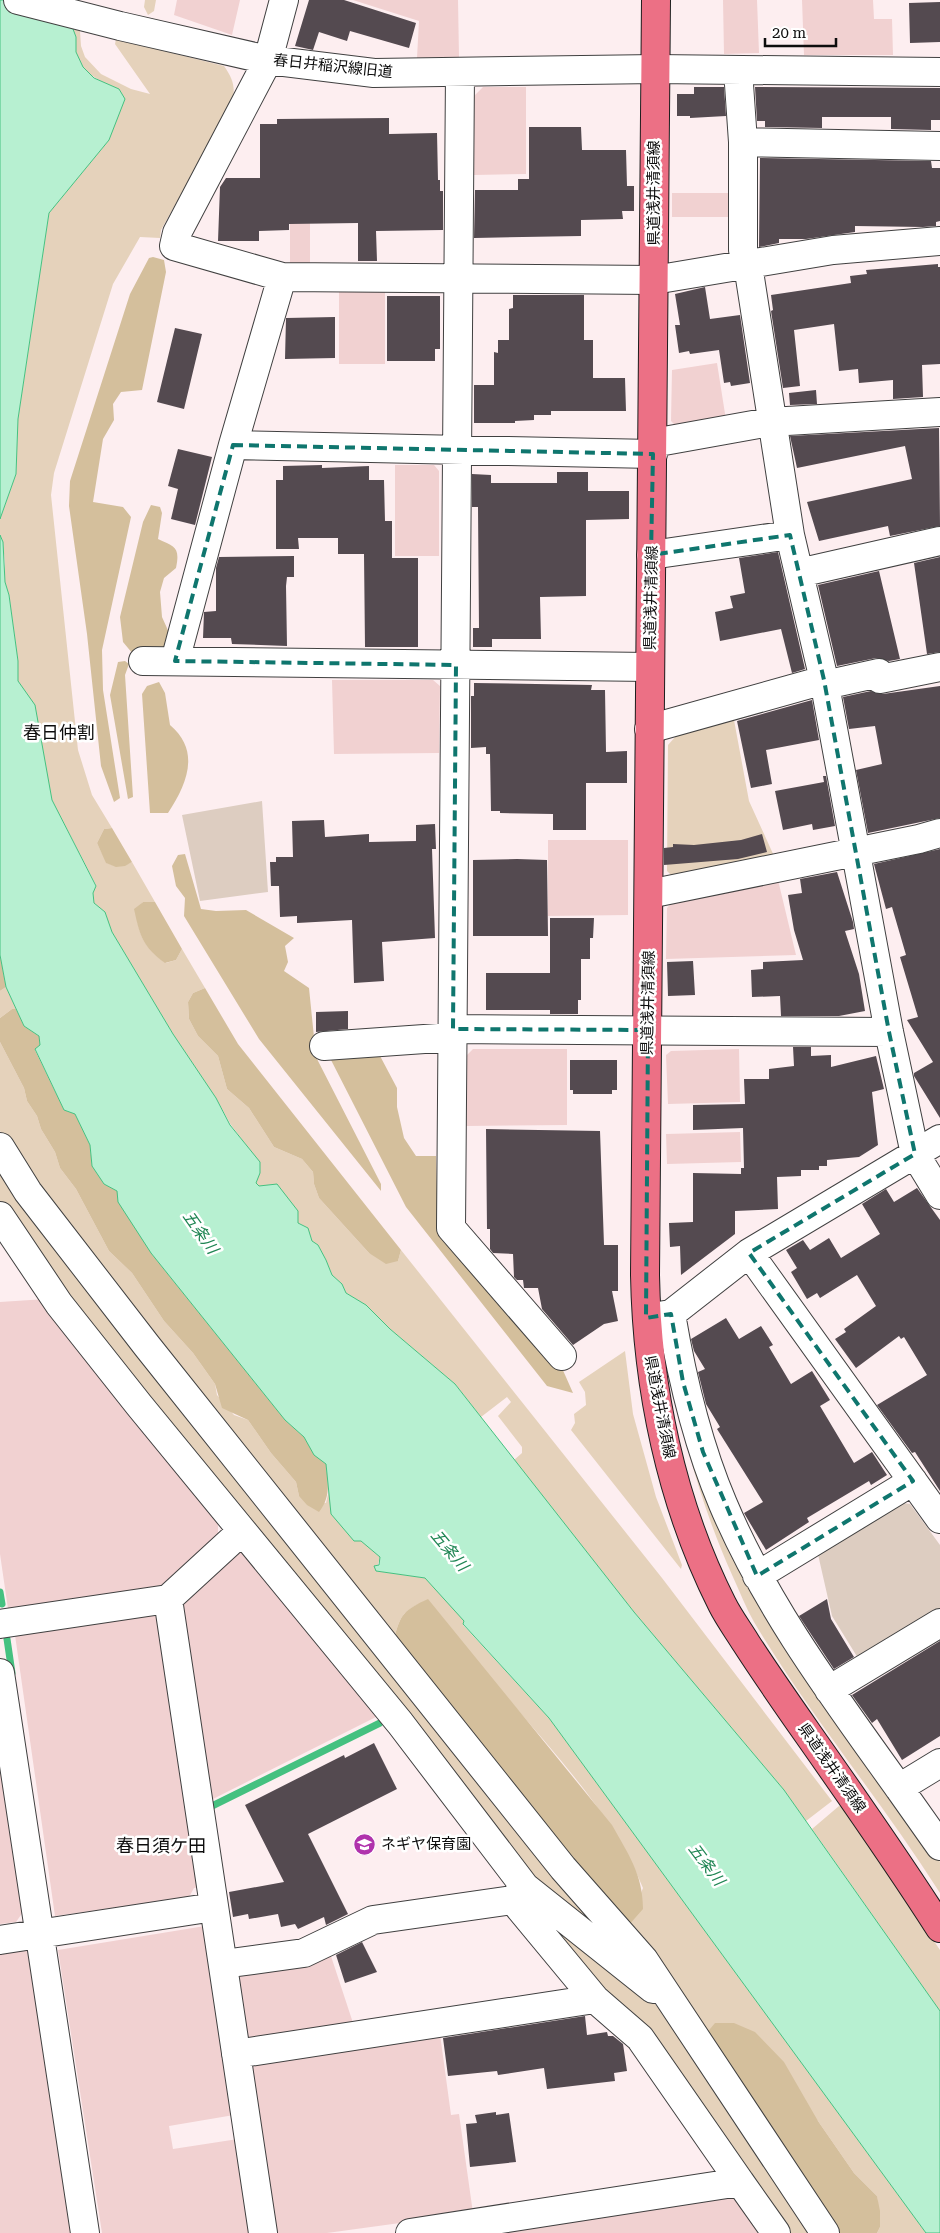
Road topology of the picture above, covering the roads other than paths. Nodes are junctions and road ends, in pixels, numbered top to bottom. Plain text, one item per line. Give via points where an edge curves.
1 (18, 0) edge
2 (284, 0) edge
3 (656, 0) edge
4 (268, 60) junction
5 (656, 69) junction
6 (738, 70) junction
7 (940, 72) edge
8 (460, 73) junction
9 (743, 142) junction
10 (940, 146) edge
11 (940, 240) edge
12 (748, 265) junction
13 (282, 277) junction
14 (458, 278) junction
15 (654, 280) junction
16 (940, 412) edge
17 (770, 422) junction
18 (233, 445) junction
19 (653, 449) junction
20 (457, 450) junction
21 (790, 535) junction
22 (940, 541) edge
23 (651, 555) junction
24 (799, 573) junction
25 (143, 661) dead end
26 (175, 661) junction
27 (456, 665) junction
28 (650, 667) junction
29 (940, 667) edge
30 (825, 682) junction
31 (649, 729) junction
32 (940, 833) edge
33 (856, 852) junction
34 (649, 894) junction
35 (648, 1030) junction
36 (889, 1032) junction
37 (453, 1033) junction
38 (324, 1046) dead end
39 (940, 1138) edge
40 (0, 1147) edge
41 (915, 1154) junction
42 (940, 1195) edge
43 (0, 1216) edge
44 (749, 1253) junction
45 (658, 1316) junction
46 (562, 1356) dead end
47 (913, 1481) junction
48 (940, 1519) edge
49 (242, 1531) junction
50 (757, 1576) junction
51 (168, 1599) junction
52 (940, 1623) edge
53 (0, 1624) edge
54 (0, 1674) edge
55 (829, 1690) junction
56 (940, 1763) edge
57 (899, 1788) junction
58 (940, 1846) edge
59 (519, 1893) junction
60 (214, 1907) junction
61 (940, 1928) edge
62 (39, 1934) junction
63 (0, 1940) edge
64 (223, 1964) junction
65 (595, 1999) junction
66 (672, 2003) junction
67 (236, 2054) junction
68 (740, 2182) junction
69 (416, 2232) edge
70 (85, 2233) edge
71 (263, 2233) edge
72 (776, 2233) edge
73 (825, 2233) edge

1 - 4 street, 春日井稲沢線旧道
2 - 4 street
3 - 5 main road, 県道浅井清須線
4 - 8 street, 春日井稲沢線旧道 via 374,73
4 - 13 street via 177,233 174,246
5 - 6 street, 春日井稲沢線旧道
5 - 8 street, 春日井稲沢線旧道
5 - 15 main road, 県道浅井清須線
6 - 7 street, 春日井稲沢線旧道
6 - 9 street
8 - 14 street
9 - 10 street
9 - 12 street via 743,250
11 - 12 street via 833,250
12 - 15 street
12 - 17 street
13 - 14 street
13 - 18 street
14 - 15 street
14 - 20 street
15 - 19 main road, 県道浅井清須線
16 - 17 street
17 - 19 street
17 - 21 street
18 - 20 street
18 - 26 street
19 - 20 street
19 - 23 main road, 県道浅井清須線
20 - 27 street
21 - 23 street
21 - 24 street
22 - 24 street
23 - 28 main road, 県道浅井清須線
24 - 30 street
25 - 26 street
26 - 27 street
27 - 28 street
27 - 37 street
28 - 31 main road, 県道浅井清須線
29 - 30 street via 880,679 879,673
30 - 31 street
30 - 33 street
31 - 34 main road, 県道浅井清須線
32 - 33 street
33 - 34 street
33 - 36 street
34 - 35 main road, 県道浅井清須線
35 - 36 street
35 - 37 street
35 - 45 main road, 県道浅井清須線
36 - 41 street
37 - 38 street
37 - 46 street via 452,1228
39 - 41 street
40 - 66 street via 28,1192 147,1346 563,1868 644,1960
41 - 42 street
41 - 44 street
43 - 49 street via 59,1304
44 - 45 street
44 - 47 street
45 - 50 street via 723,1505
45 - 61 main road, 県道浅井清須線 via 652,1374 668,1455 690,1528 722,1605
47 - 48 street
47 - 50 street
49 - 51 street
49 - 59 street via 400,1723
50 - 55 street
51 - 53 street
51 - 60 street
52 - 55 street
54 - 62 street
55 - 57 street
56 - 57 street
57 - 58 street
59 - 64 street via 373,1920 304,1953
59 - 65 street
59 - 66 street
60 - 62 street
60 - 64 street
62 - 63 street
62 - 70 street
64 - 67 street
65 - 67 street
65 - 68 street via 640,2038
66 - 73 street
67 - 71 street
68 - 69 street
68 - 72 street

